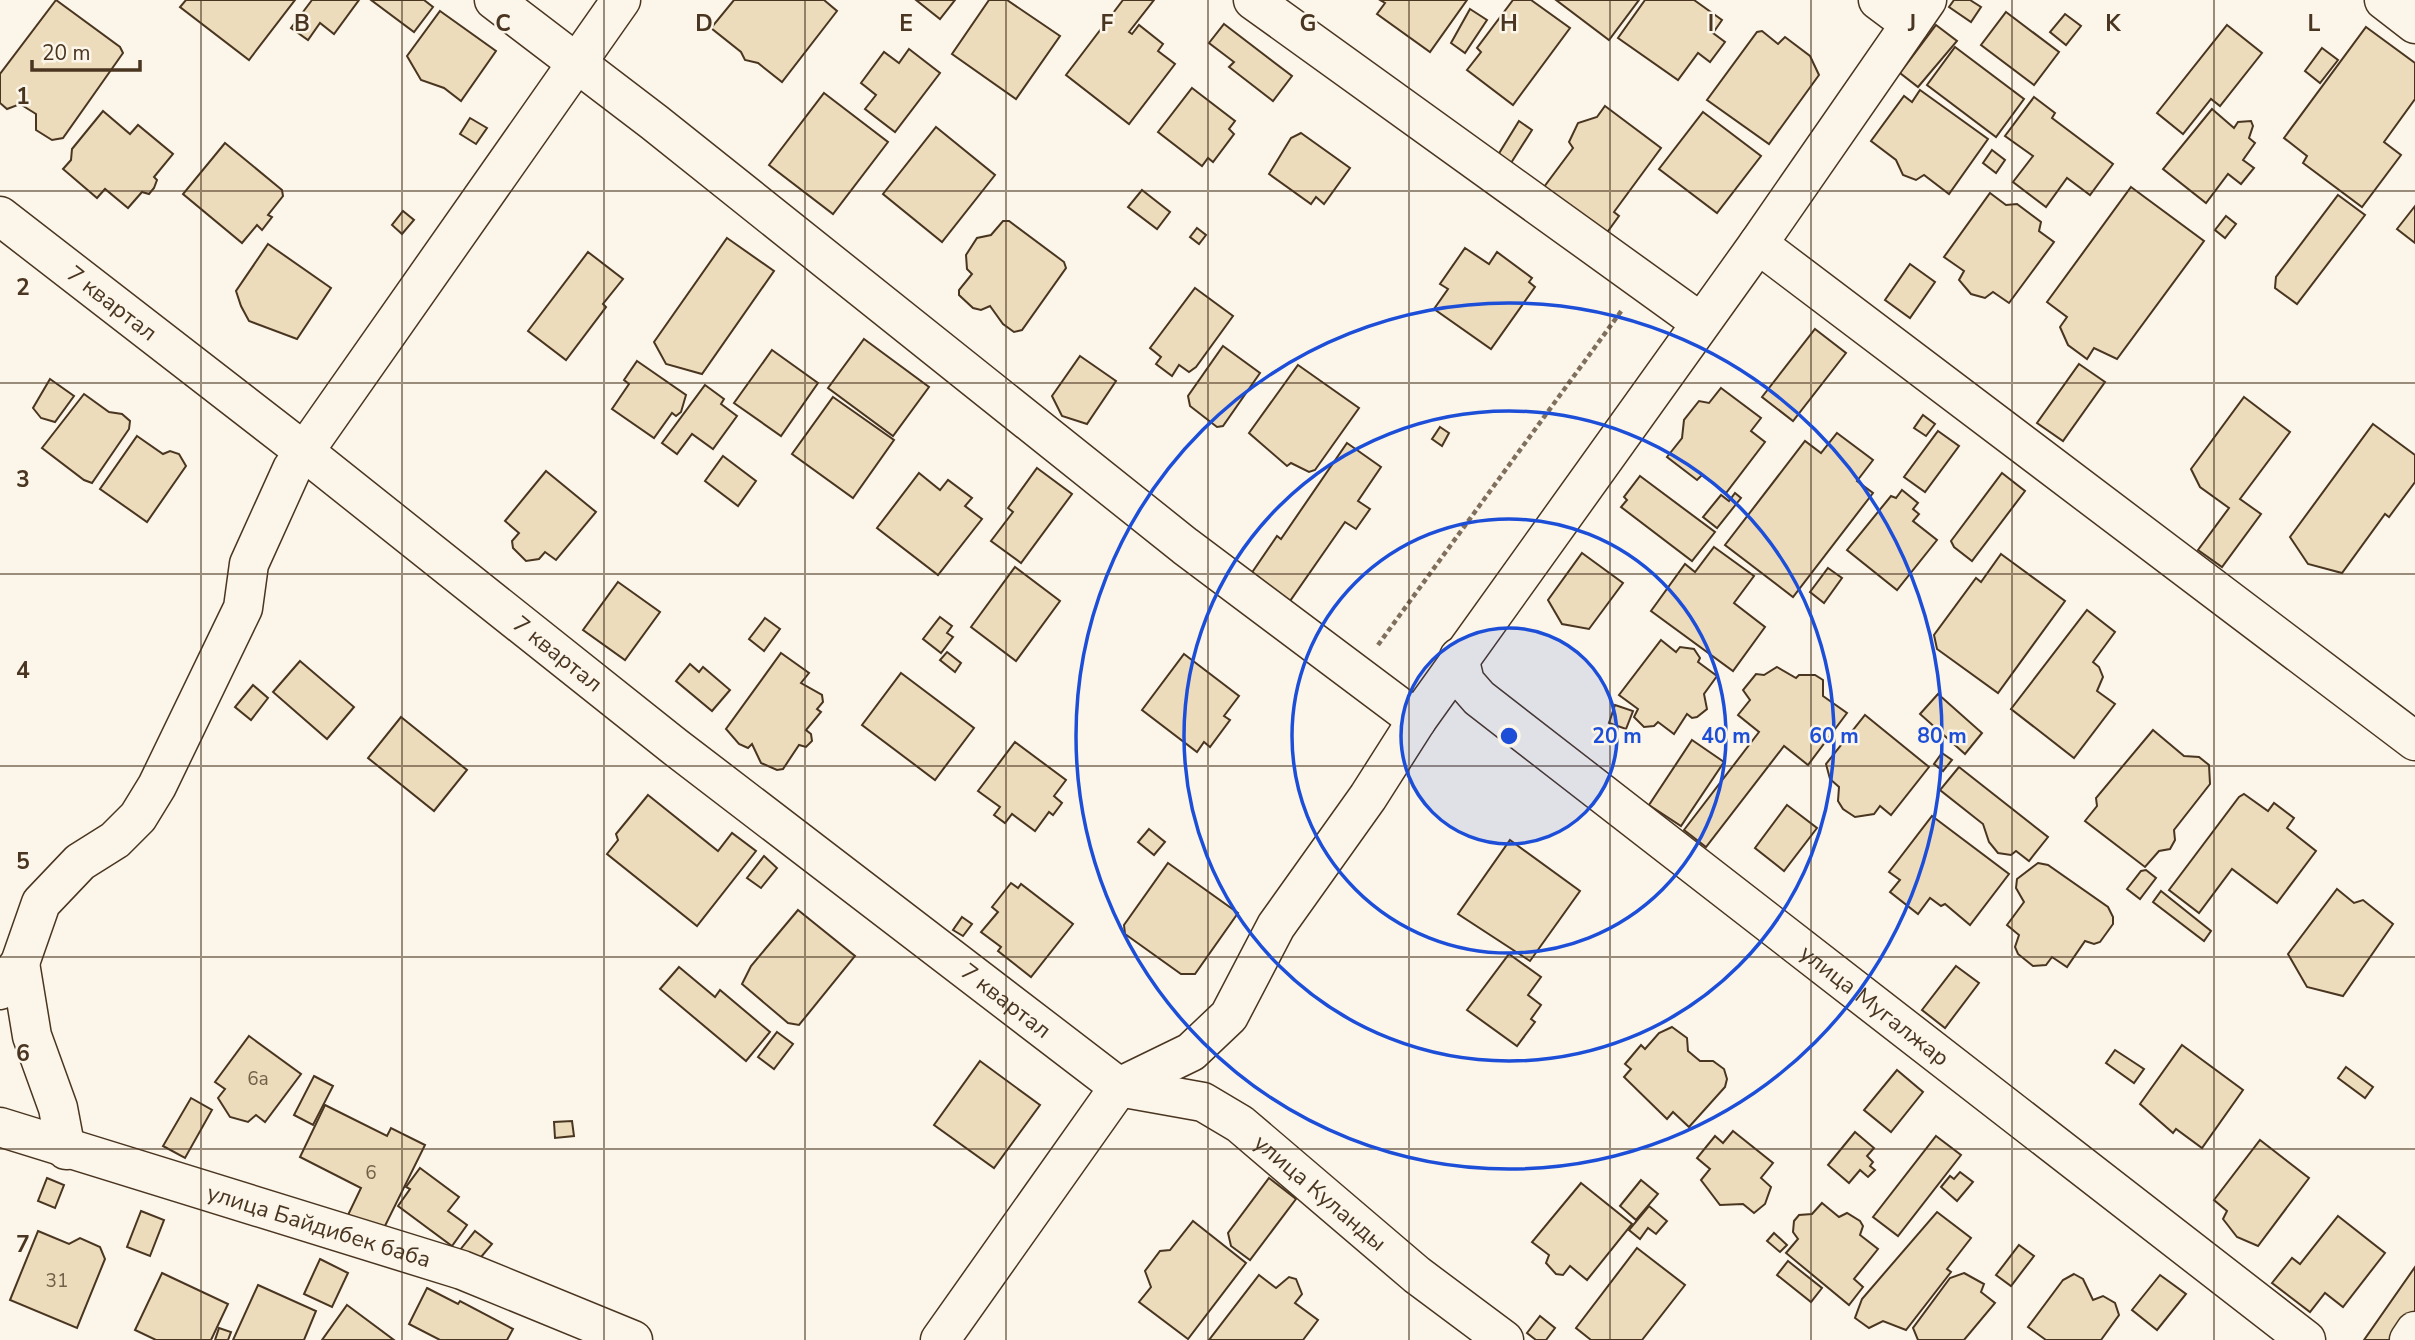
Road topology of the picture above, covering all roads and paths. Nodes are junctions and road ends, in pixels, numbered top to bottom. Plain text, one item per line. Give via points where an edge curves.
1 (494, 0) edge
2 (621, 0) edge
3 (1252, 0) edge
4 (1878, 0) edge
5 (2384, 0) edge
6 (1919, 12) edge
7 (2415, 24) edge
8 (577, 63) junction
9 (0, 216) edge
10 (1758, 244) junction
11 (1643, 280) junction
12 (1700, 322) junction
13 (306, 453) junction
14 (1460, 657) junction
15 (1355, 673) junction
16 (1417, 720) junction
17 (2415, 741) edge
18 (10, 976) edge
19 (1119, 1087) junction
20 (0, 1128) edge
21 (66, 1150) junction
22 (2415, 1331) edge
23 (633, 1340) edge
24 (940, 1340) edge
25 (1504, 1340) edge
26 (2306, 1340) edge
27 (2409, 1340) edge

1 - 8 street
2 - 8 street
3 - 11 street
4 - 6 street
5 - 7 street
6 - 10 street
8 - 13 street
8 - 15 street via 1185,546
9 - 13 street, 7 квартал
10 - 12 street
10 - 17 street
11 - 12 street
11 - 15 path via 1397,623
12 - 14 street
13 - 18 street via 292,469 249,564 243,608 157,786 138,817 115,840 80,862 41,903
13 - 19 street, 7 квартал via 674,747
14 - 16 street
14 - 26 street, улица Мугалжар via 1465,682 1479,698
15 - 16 street
16 - 19 street via 1276,926 1229,1016 1191,1052
18 - 21 street via 58,1108
19 - 24 street
19 - 25 street, улица Куланды via 1203,1102 1240,1124 1417,1275
20 - 21 street, улица Байдибек баба
21 - 23 street, улица Байдибек баба via 462,1270
22 - 27 street

